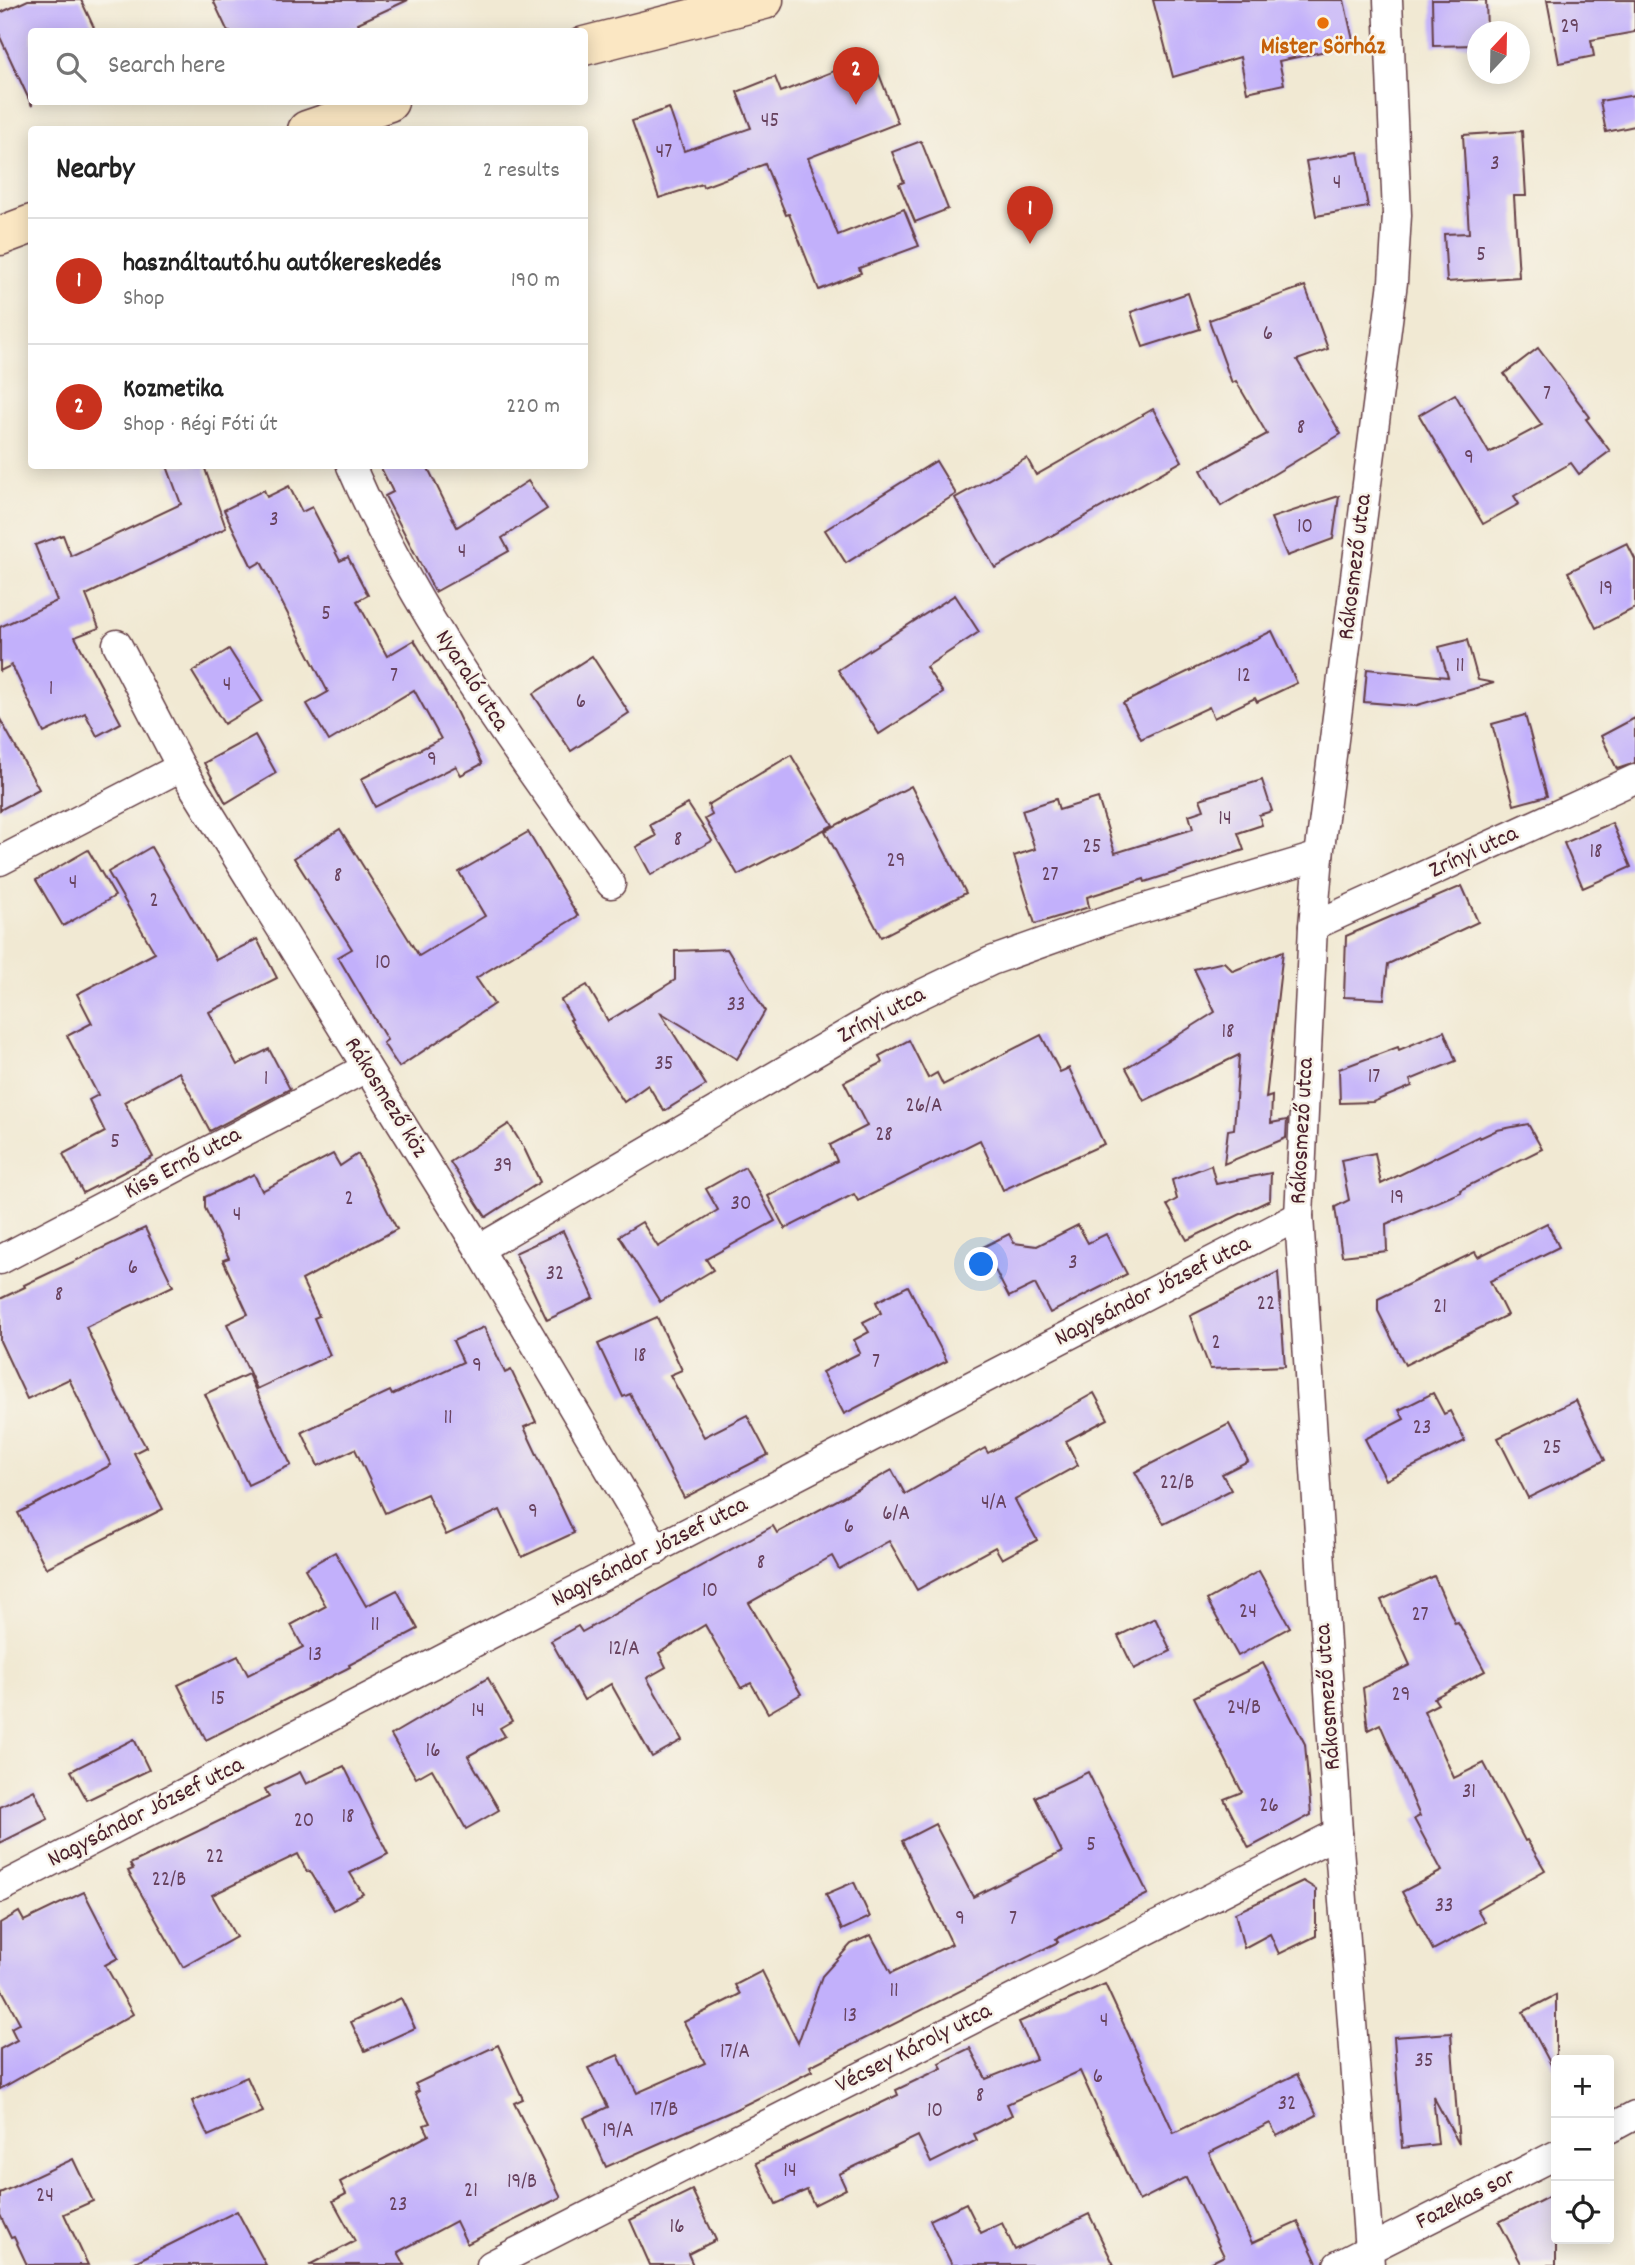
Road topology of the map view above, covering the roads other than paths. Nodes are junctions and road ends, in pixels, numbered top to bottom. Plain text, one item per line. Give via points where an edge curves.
1 (764, 0) edge
2 (1388, 0) edge
3 (729, 4) edge
4 (588, 45) edge
5 (380, 105) edge
6 (319, 126) edge
7 (28, 226) edge
8 (0, 236) edge
9 (353, 469) edge
10 (117, 644) dead end
11 (181, 767) junction
12 (1635, 779) edge
13 (1319, 856) junction
14 (0, 861) edge
15 (611, 884) dead end
16 (1313, 926) junction
17 (366, 1068) junction
18 (1299, 1216) junction
19 (479, 1249) junction
20 (0, 1260) edge
21 (657, 1550) junction
22 (1338, 1833) junction
23 (0, 1888) edge
24 (1635, 2115) edge
25 (1614, 2126) edge
26 (1551, 2158) edge
27 (1369, 2258) edge
28 (491, 2265) edge
29 (1338, 2265) edge

1 - 3 main road
2 - 13 street, Rákosmező utca via 1397,215 1393,282
3 - 4 main road
5 - 6 main road
7 - 8 main road
9 - 15 street, Nyaraló utca via 417,596 469,682
10 - 11 street, Rákosmező köz
11 - 14 street
11 - 17 street, Rákosmező köz
12 - 16 street, Zrínyi utca
13 - 16 street, Rákosmező utca
13 - 19 street, Zrínyi utca via 1112,918 991,961 886,1011
16 - 18 street, Rákosmező utca
17 - 19 street, Rákosmező köz
17 - 20 street, Kiss Ernő utca
18 - 21 street, Nagysándor József utca
18 - 22 street, Rákosmező utca
19 - 21 street, Rákosmező köz
21 - 23 street, Nagysándor József utca
22 - 27 street, Rákosmező utca
22 - 28 street, Vécsey Károly utca
24 - 25 street
26 - 27 street, Fazekas sor
27 - 29 street, Fazekas sor

